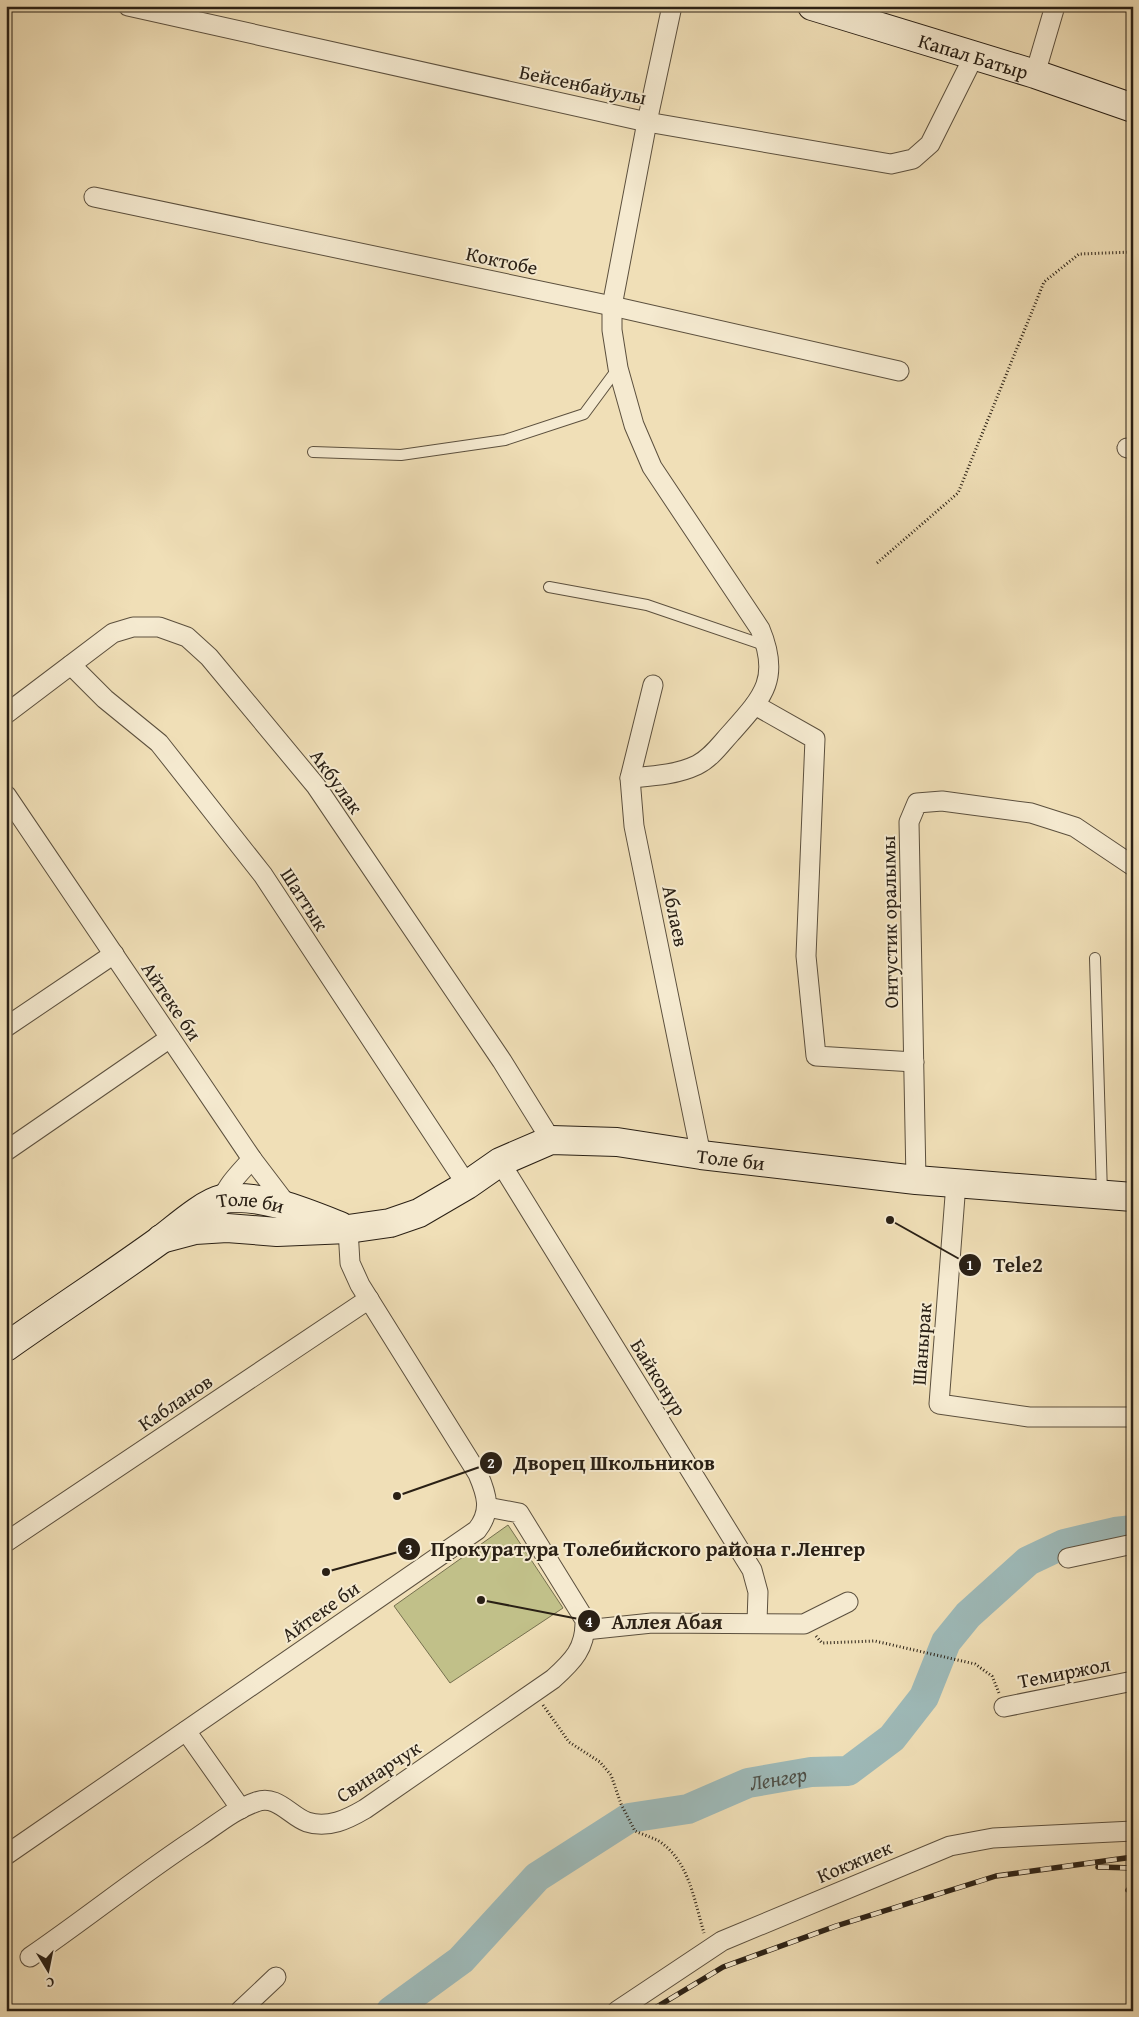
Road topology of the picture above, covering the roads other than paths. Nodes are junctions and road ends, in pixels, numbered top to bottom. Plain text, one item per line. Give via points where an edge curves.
1 (128, 6) edge
2 (672, 6) edge
3 (812, 6) edge
4 (1055, 6) edge
5 (974, 56) junction
6 (1035, 74) junction
7 (1133, 108) edge
8 (647, 122) junction
9 (94, 197) dead end
10 (612, 306) junction
11 (618, 368) junction
12 (899, 371) dead end
13 (313, 452) dead end
14 (549, 588) dead end
15 (768, 647) junction
16 (71, 665) junction
17 (653, 685) dead end
18 (755, 705) junction
19 (6, 714) edge
20 (630, 778) junction
21 (6, 795) edge
22 (13, 818) edge
23 (1133, 866) edge
24 (114, 954) junction
25 (1095, 958) dead end
26 (6, 1027) edge
27 (170, 1038) junction
28 (914, 1062) junction
29 (551, 1140) junction
30 (6, 1151) edge
31 (701, 1155) junction
32 (252, 1159) junction
33 (500, 1162) junction
34 (916, 1180) junction
35 (956, 1183) junction
36 (467, 1185) junction
37 (1102, 1195) junction
38 (1133, 1198) edge
39 (221, 1199) junction
40 (287, 1205) junction
41 (227, 1228) junction
42 (348, 1229) junction
43 (277, 1232) junction
44 (161, 1240) junction
45 (369, 1300) junction
46 (6, 1347) edge
47 (1133, 1417) edge
48 (488, 1507) junction
49 (6, 1542) edge
50 (1133, 1544) edge
51 (1068, 1558) dead end
52 (848, 1602) dead end
53 (757, 1622) junction
54 (585, 1630) junction
55 (1133, 1681) edge
56 (1004, 1707) road end
57 (186, 1731) junction
58 (240, 1809) junction
59 (1133, 1831) edge
60 (6, 1855) edge
61 (30, 1957) dead end
62 (276, 1977) dead end
63 (240, 2011) edge
64 (617, 2011) edge

1 - 8 street, Бейсенбайулы
2 - 8 street
3 - 5 main road, Капал Батыр
4 - 6 street
5 - 6 main road, Капал Батыр
5 - 8 street, Бейсенбайулы via 930,144 913,159 891,164
6 - 7 main road, Капал Батыр
8 - 10 street
9 - 10 street, Коктобе
10 - 11 street
10 - 12 street, Коктобе
11 - 13 lane via 584,414 505,440 401,454
11 - 15 street via 634,424 652,467 760,629
14 - 15 lane via 647,604
15 - 18 street via 769,676
16 - 19 street, Акбулак
16 - 29 street, Акбулак via 113,633 133,627 159,626 187,638 209,657 316,786 502,1061
16 - 36 street, Шаттык via 104,699 159,743 263,875
17 - 20 street, Аблаев
18 - 20 street via 710,756 698,764 674,773
18 - 28 street via 815,739 806,956 816,1056
20 - 31 street, Аблаев via 634,826
21 - 22 street, Айтеке би
22 - 24 street, Айтеке би
23 - 28 street, Онтустик оралымы via 1075,827 1031,813 942,800 917,804 909,822
24 - 26 street
24 - 27 street, Айтеке би
25 - 37 lane
27 - 30 street
27 - 32 street, Айтеке би
28 - 34 street, Онтустик оралымы
29 - 31 main road, Толе би via 617,1142
29 - 33 main road, Толе би
31 - 34 main road, Толе би
32 - 39 street
32 - 40 street, Айтеке би
33 - 36 main road, Толе би
33 - 53 street, Байконур via 752,1570 758,1592
34 - 35 main road, Толе би
35 - 37 main road, Толе би
35 - 47 street, Шанырак via 939,1404 1029,1417
36 - 42 main road, Толе би via 419,1213 390,1223
37 - 38 main road, Толе би
39 - 40 main road, Толе би
39 - 41 street via 221,1221
39 - 44 main road, Толе би via 190,1216
40 - 42 main road, Толе би
40 - 43 street
41 - 43 main road, Толе би
41 - 44 main road, Толе би via 196,1230
42 - 43 main road, Толе би
42 - 45 street via 350,1263
44 - 46 main road, Толе би
45 - 48 street via 478,1474
45 - 49 street, Кабланов
48 - 54 street via 519,1513 585,1620
48 - 57 street, Айтеке би via 485,1520 477,1530
50 - 51 street
52 - 53 street via 804,1624
53 - 54 street via 652,1623
54 - 58 street, Свинарчук via 572,1662 553,1679 343,1821 324,1825 307,1822 266,1799
55 - 56 street, Темиржол
57 - 58 street
57 - 60 street, Айтеке би
58 - 61 street, Свинарчук via 152,1867 82,1922
59 - 64 street, Кокжиек via 993,1838 950,1846 722,1941
62 - 63 street

